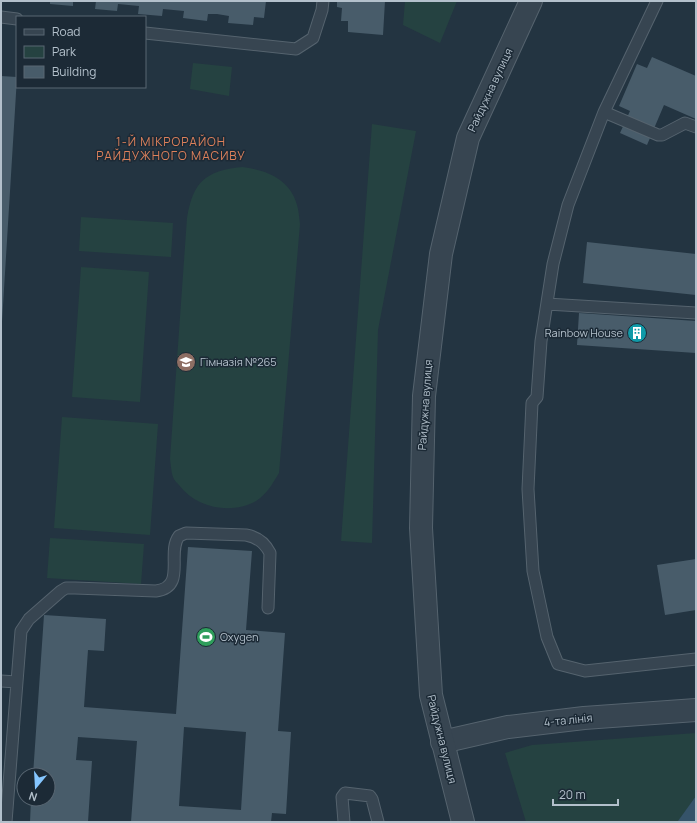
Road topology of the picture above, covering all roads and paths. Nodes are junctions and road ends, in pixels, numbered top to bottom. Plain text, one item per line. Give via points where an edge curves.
1 (323, 1) edge
2 (531, 1) edge
3 (657, 1) edge
4 (1, 17) edge
5 (16, 19) edge
6 (146, 33) edge
7 (604, 112) junction
8 (696, 127) edge
9 (547, 304) junction
10 (696, 313) edge
11 (268, 608) dead end
12 (696, 659) edge
13 (1, 680) edge
14 (17, 682) junction
15 (696, 710) edge
16 (442, 742) junction
17 (6, 822) edge
18 (344, 822) edge
19 (378, 822) edge
20 (463, 822) edge

1 - 6 lane via 313,38 296,49
2 - 16 street, Райдужна вулиця via 468,138 441,254 434,309 424,396 420,528 431,694
3 - 7 lane
4 - 5 lane
7 - 8 lane via 658,135 685,123
7 - 9 lane via 568,205 553,264
9 - 10 lane
9 - 12 lane via 537,397 531,409 528,489 534,571 547,636 558,664 585,671
11 - 14 lane via 270,553 260,541 246,535 186,533 177,539 173,577 168,587 163,590 66,588 56,595 29,619 21,631
13 - 14 lane
14 - 17 lane
15 - 16 street, 4-та лінія via 508,726
16 - 20 street, Райдужна вулиця
18 - 19 lane via 342,796 345,793 370,796

